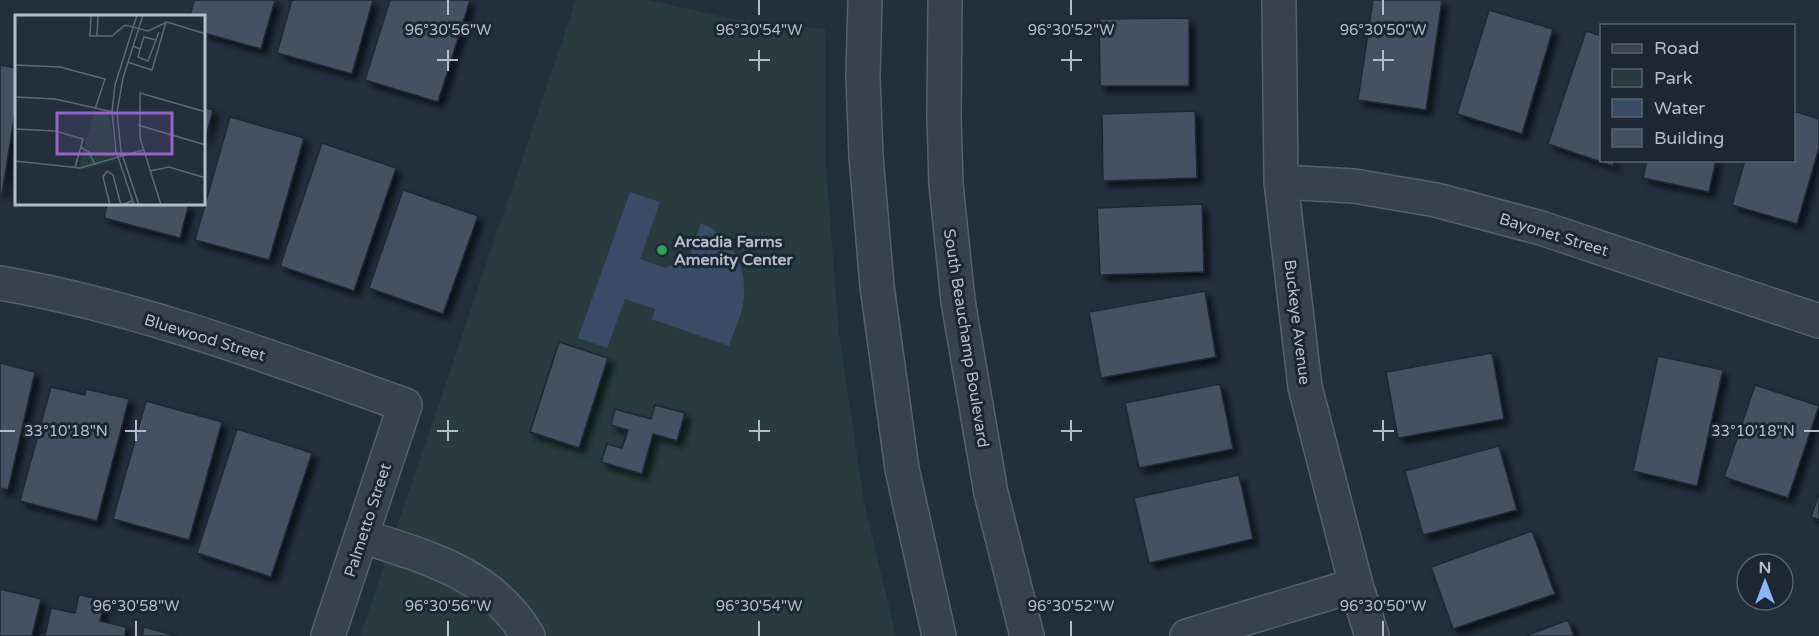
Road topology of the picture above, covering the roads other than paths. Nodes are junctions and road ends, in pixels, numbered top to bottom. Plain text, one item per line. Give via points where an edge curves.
1 (865, 0) edge
2 (945, 0) edge
3 (1279, 0) edge
4 (1281, 182) junction
5 (0, 284) edge
6 (1819, 321) edge
7 (405, 405) joint
8 (362, 536) junction
9 (1356, 585) junction
10 (328, 636) edge
11 (528, 636) edge
12 (939, 636) edge
13 (1027, 636) edge
14 (1187, 636) edge
15 (1372, 636) edge

1 - 12 street via 866,156 877,286 902,469
2 - 13 street, South Beauchamp Boulevard via 946,184 958,301 991,493
3 - 4 street, Buckeye Avenue
4 - 6 street, Bayonet Street via 1354,186 1436,200 1541,228
4 - 9 street, Buckeye Avenue via 1305,387
5 - 7 street, Bluewood Street via 38,290 180,328
7 - 8 street, Palmetto Street
8 - 10 street, Palmetto Street
8 - 11 street via 460,571 509,609
9 - 14 street
9 - 15 street, Buckeye Avenue

